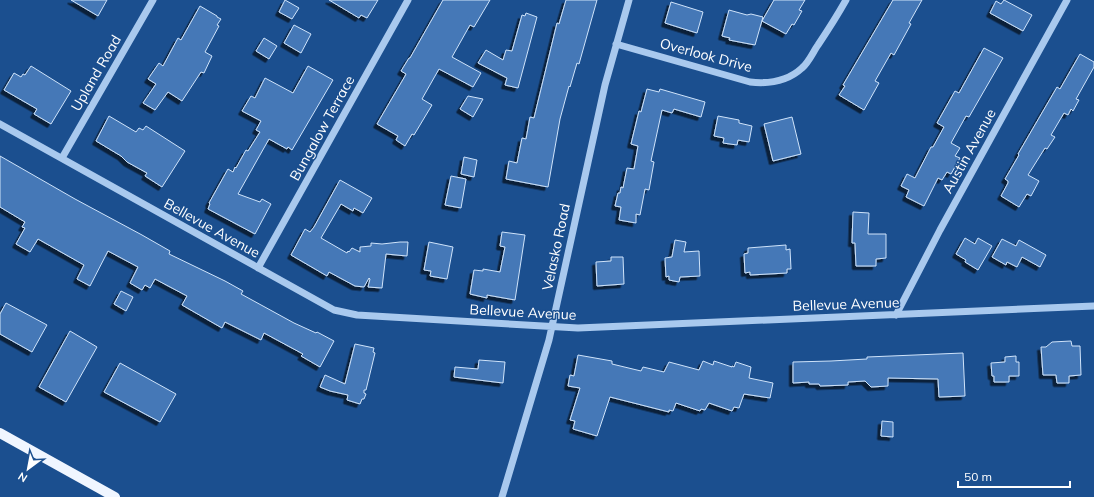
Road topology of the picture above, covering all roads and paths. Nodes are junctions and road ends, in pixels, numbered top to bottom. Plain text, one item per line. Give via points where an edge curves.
1 (153, 0) edge
2 (408, 0) edge
3 (628, 0) edge
4 (846, 0) edge
5 (1067, 0) edge
6 (616, 44) junction
7 (0, 124) edge
8 (62, 158) junction
9 (258, 268) junction
10 (1094, 306) edge
11 (896, 315) junction
12 (552, 327) junction
13 (0, 433) edge
14 (115, 497) edge
15 (502, 497) edge

1 - 8 street, Upland Road
2 - 9 street, Bungalow Terrace
3 - 6 street, Velasko Road
4 - 6 street, Overlook Drive via 833,24 803,67 778,81 750,82
5 - 11 street, Austin Avenue
6 - 12 street, Velasko Road
7 - 8 street, Bellevue Avenue
8 - 9 street, Bellevue Avenue
9 - 12 street, Bellevue Avenue via 334,310 357,315
10 - 11 street, Bellevue Avenue
11 - 12 street, Bellevue Avenue
12 - 15 street, Velasko Road
13 - 14 main road

